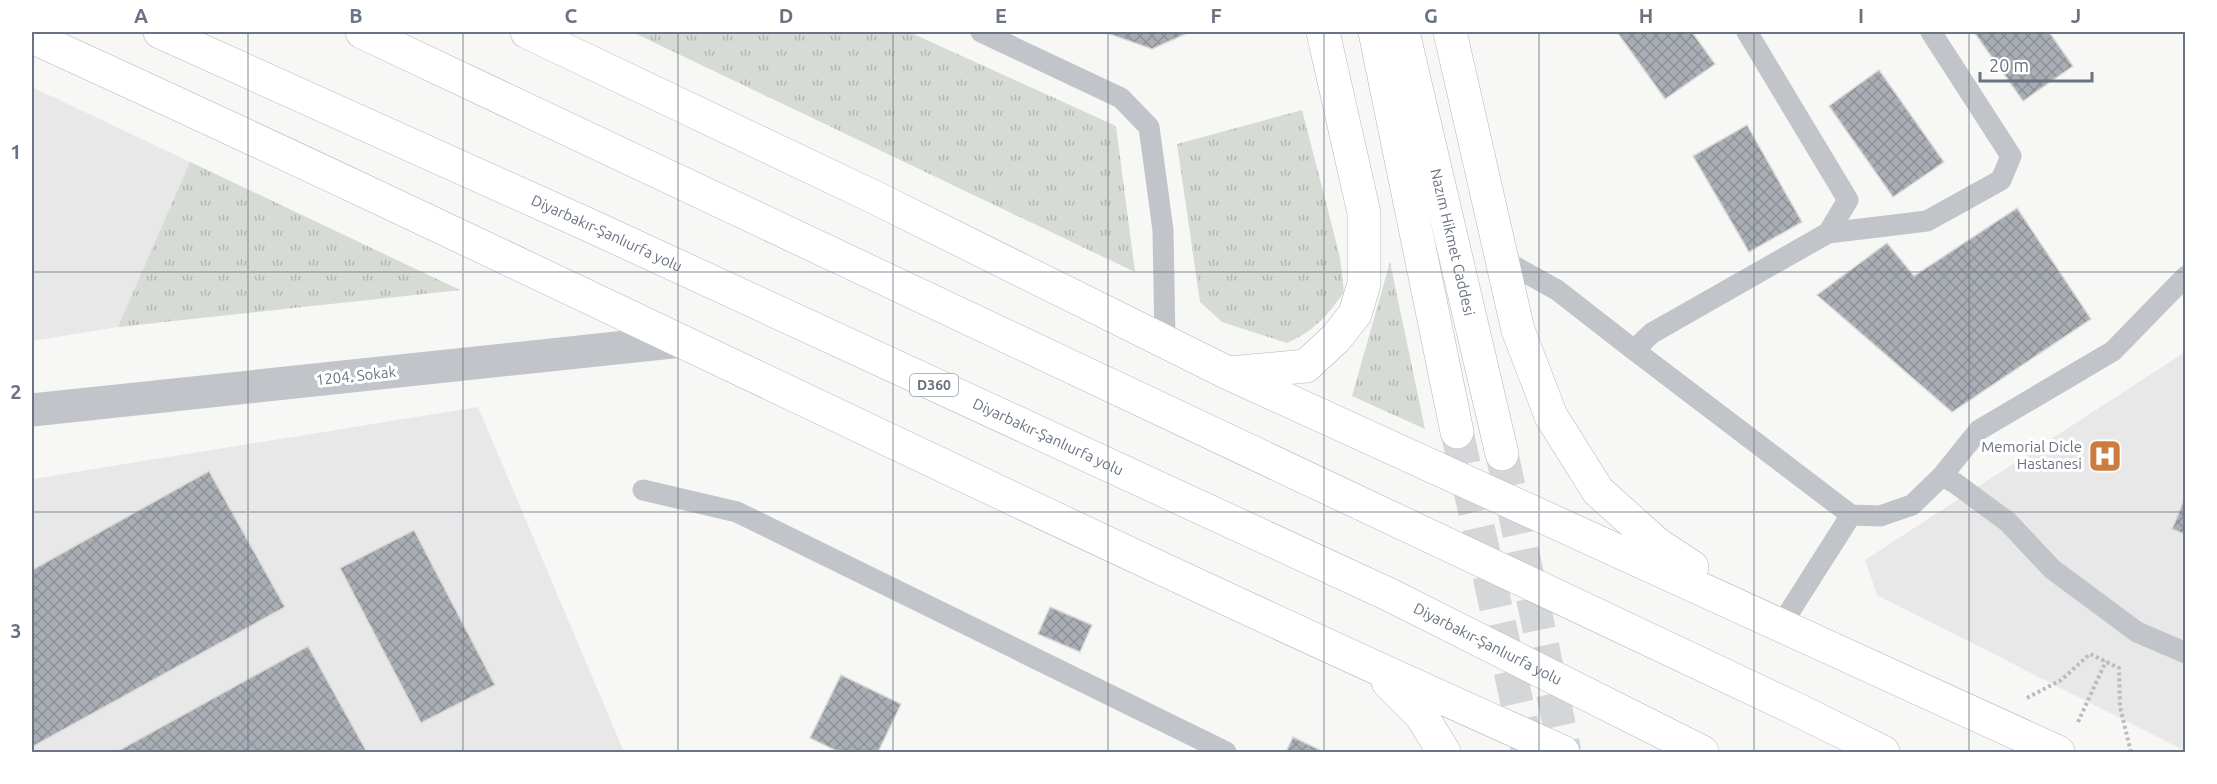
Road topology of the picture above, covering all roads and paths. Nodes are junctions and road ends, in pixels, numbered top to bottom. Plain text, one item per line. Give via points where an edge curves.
1 (160, 32) edge
2 (362, 32) edge
3 (527, 32) edge
4 (981, 32) edge
5 (1323, 32) edge
6 (1375, 32) edge
7 (1403, 32) edge
8 (1450, 32) edge
9 (1748, 32) edge
10 (1931, 32) edge
11 (32, 37) edge
12 (1828, 232) junction
13 (1503, 260) junction
14 (2186, 276) edge
15 (681, 341) junction
16 (1165, 341) junction
17 (1634, 350) junction
18 (1228, 373) junction
19 (32, 410) edge
20 (1457, 432) tunnel mouth
21 (1502, 454) tunnel mouth
22 (1942, 476) junction
23 (643, 490) dead end
24 (1851, 515) junction
25 (1781, 625) junction
26 (2186, 653) edge
27 (2106, 660) junction
28 (1374, 668) junction
29 (1986, 719) junction
30 (2066, 742) edge
31 (1226, 753) edge
32 (1444, 753) edge
33 (1563, 753) edge
34 (1702, 753) edge
35 (1883, 753) edge
36 (2131, 753) edge

1 - 34 main road, Diyarbakır-Şanlıurfa yolu / D360 via 602,231 1390,595
2 - 35 main road
3 - 16 main road
4 - 16 lane via 1121,98 1149,127 1163,230
5 - 18 main road via 1364,213 1364,284 1355,314 1306,366
6 - 20 main road, Nazım Hikmet Caddesi
7 - 21 main road, Nazım Hikmet Caddesi
8 - 13 main road
9 - 12 lane via 1848,200
10 - 12 lane via 2011,156 2001,180 1927,221
11 - 15 main road via 259,140
12 - 17 lane via 1652,333
13 - 17 lane via 1557,290
13 - 25 main road via 1518,330 1551,416 1598,491 1657,544
14 - 22 lane via 2113,351 1979,430
15 - 19 street, 1204. Sokak
15 - 28 main road
16 - 18 main road
17 - 24 lane
18 - 25 main road
22 - 24 lane via 1912,506 1880,516
22 - 26 lane via 2008,522 2052,569 2137,632
23 - 31 lane via 737,512
24 - 25 lane
25 - 29 main road
27 - 29 path via 2090,654 2061,680
27 - 30 path
27 - 36 path via 2119,668 2120,707
28 - 32 main road via 1421,715
28 - 33 main road
29 - 30 main road

